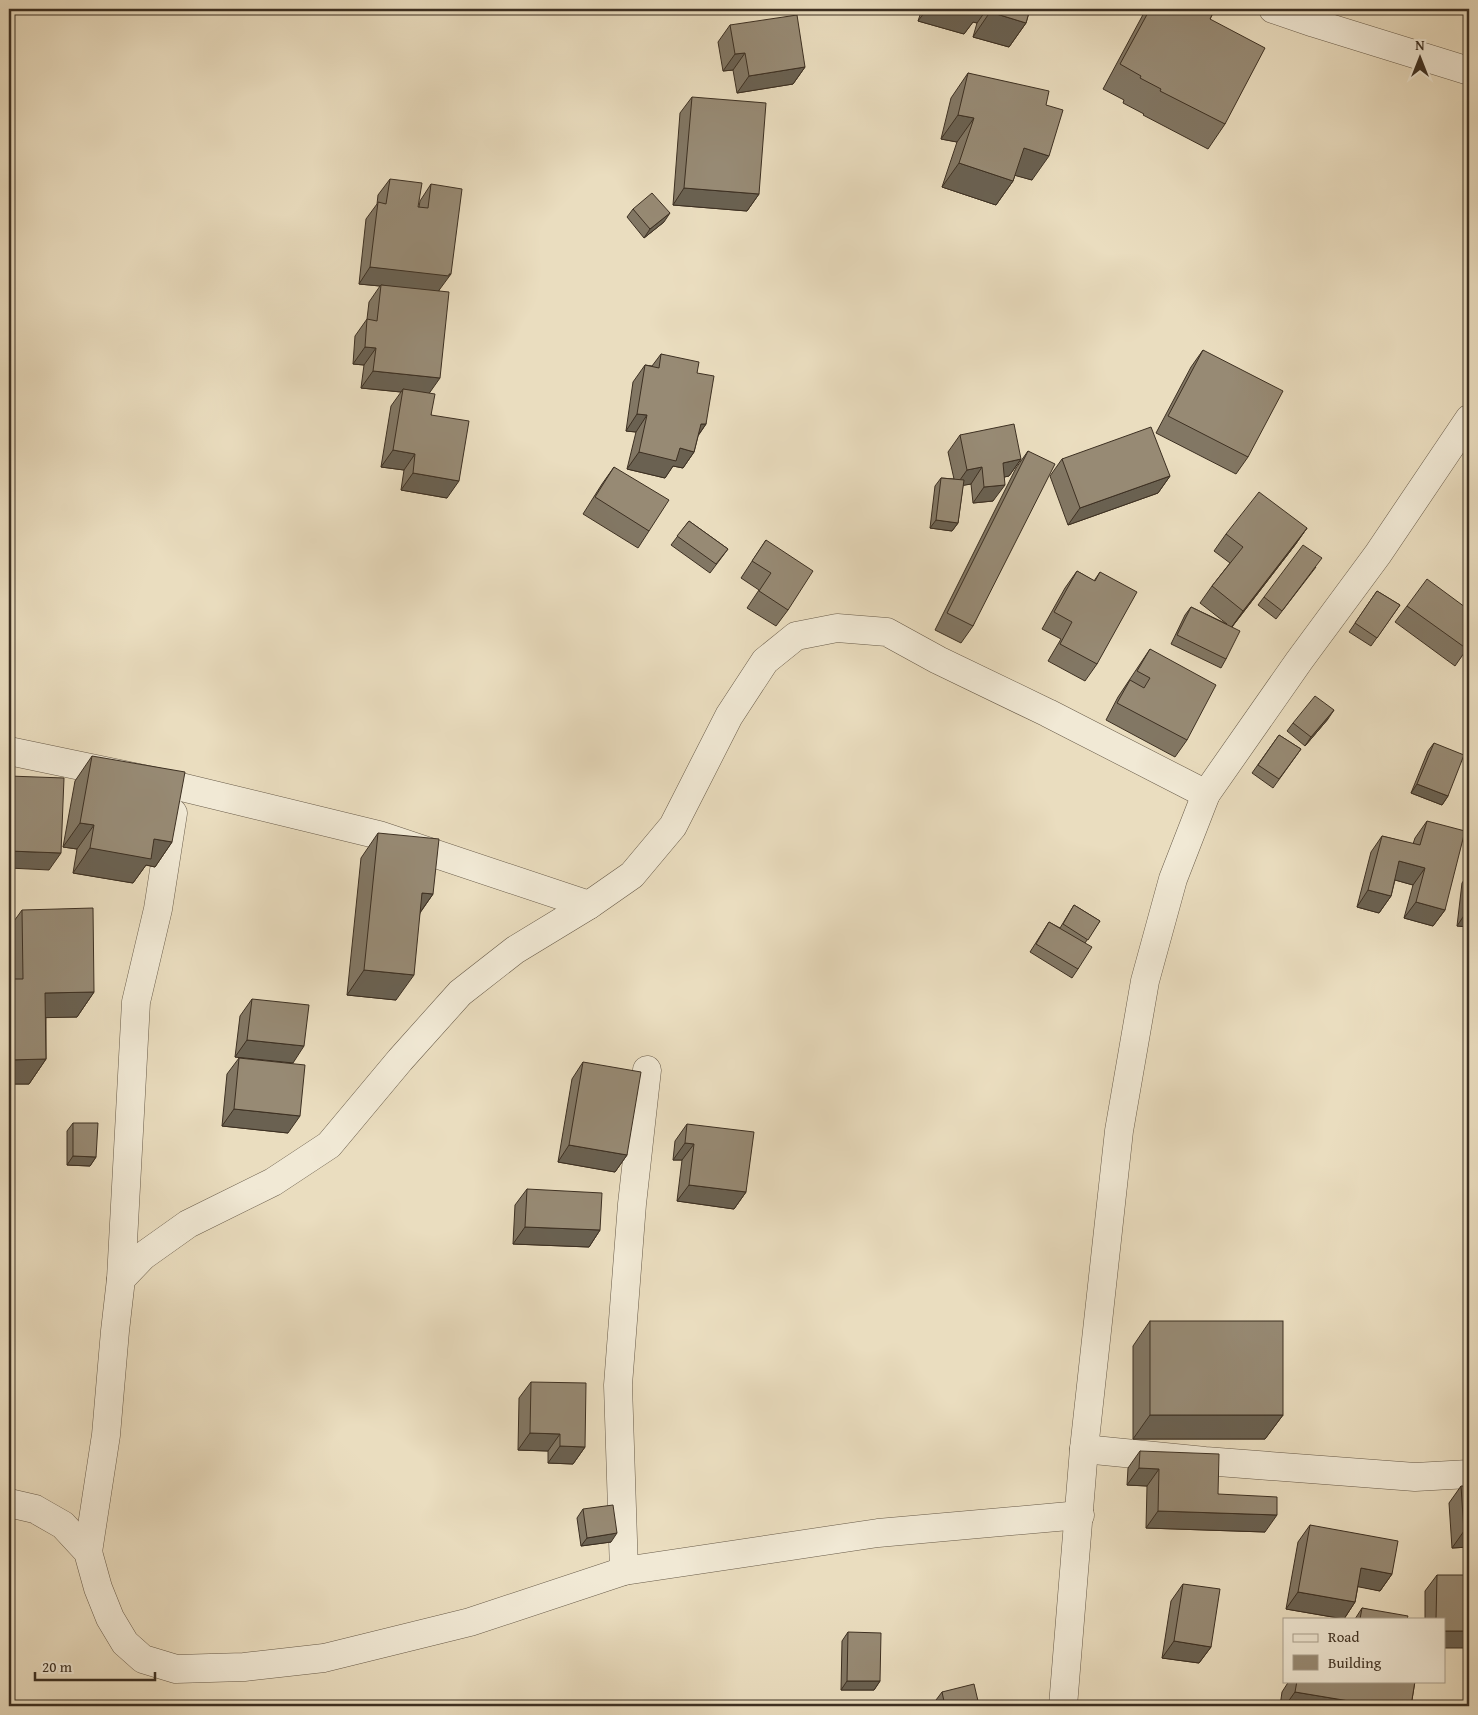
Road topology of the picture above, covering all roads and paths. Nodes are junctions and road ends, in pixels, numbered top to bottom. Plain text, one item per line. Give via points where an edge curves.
1 (1273, 9) edge
2 (1469, 70) edge
3 (1469, 419) edge
4 (9, 751) edge
5 (177, 786) junction
6 (1206, 794) junction
7 (589, 905) junction
8 (647, 1070) dead end
9 (122, 1279) junction
10 (1084, 1449) junction
11 (1469, 1474) edge
12 (9, 1503) edge
13 (1080, 1515) junction
14 (88, 1552) junction
15 (624, 1571) junction
16 (1063, 1706) edge

1 - 2 street
3 - 6 street via 1378,554
4 - 5 street
5 - 7 street via 379,835
5 - 9 street via 158,909 136,1002
6 - 7 street via 887,632 837,628 796,636 765,661 729,716 673,826 632,875
6 - 10 street via 1173,879 1145,981 1119,1131
7 - 9 street via 515,950 460,993 329,1145 273,1182 188,1224 143,1256
8 - 15 street via 632,1204 618,1385
9 - 14 street via 106,1435
10 - 11 street via 1405,1476
10 - 13 street
12 - 14 street via 35,1509 63,1525
13 - 15 street via 878,1533
13 - 16 street
14 - 15 street via 110,1618 125,1643 143,1660 176,1669 244,1667 324,1658 470,1622

